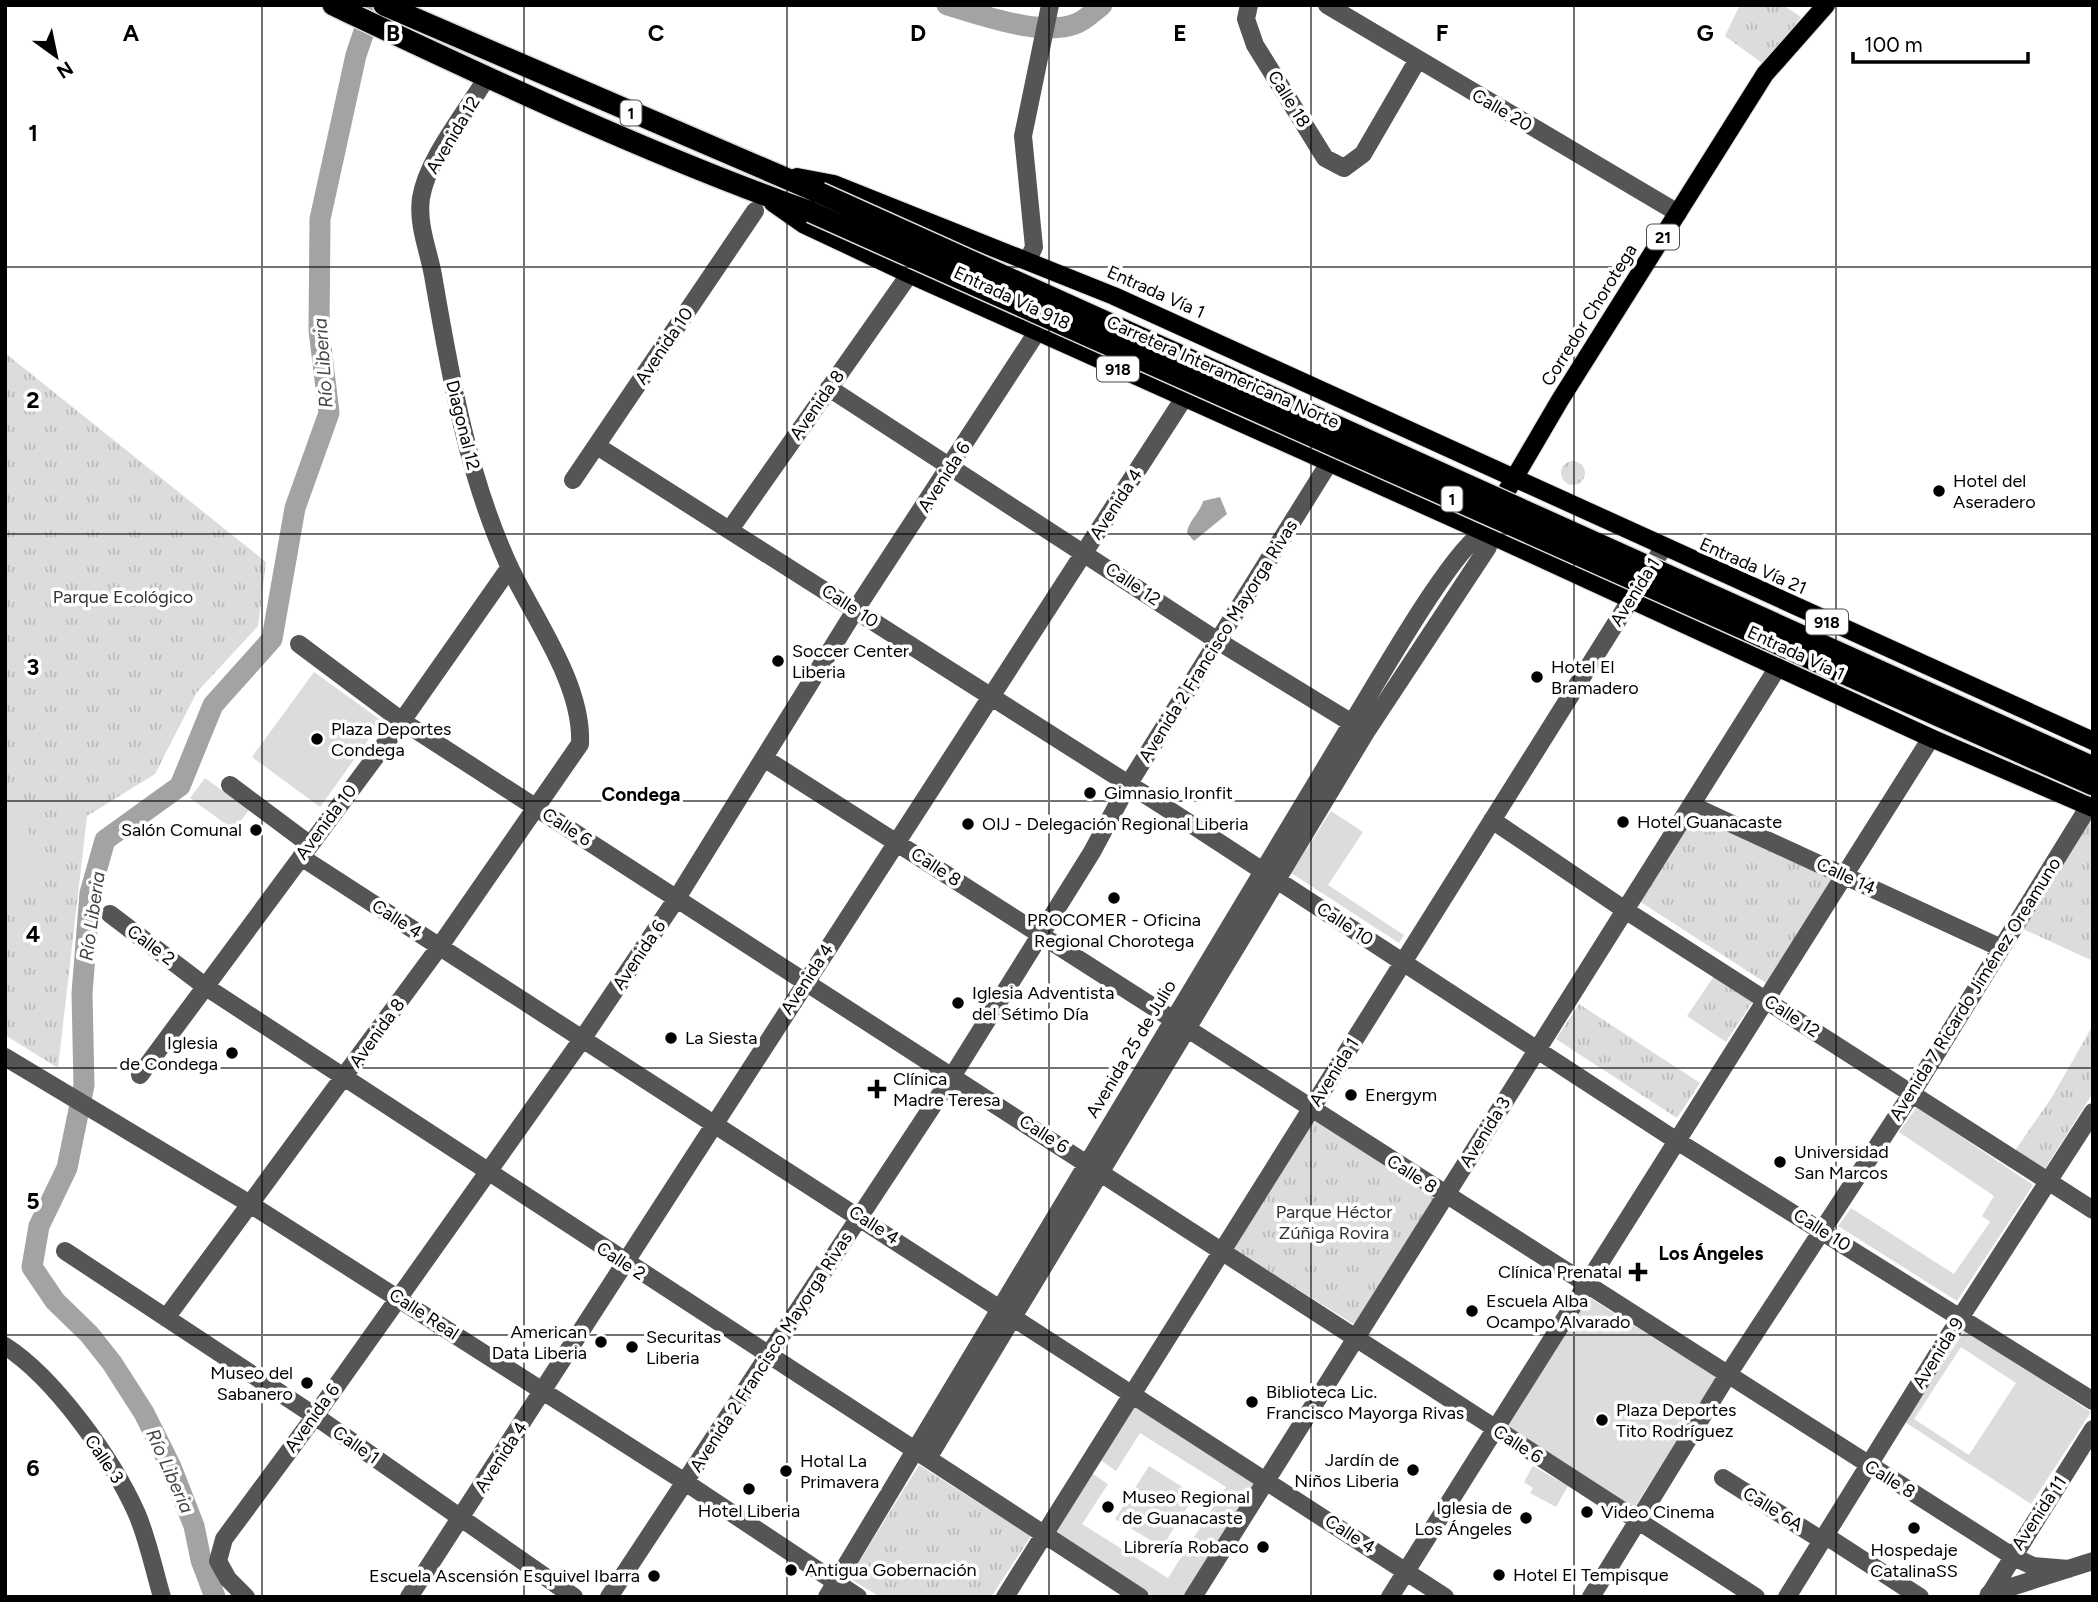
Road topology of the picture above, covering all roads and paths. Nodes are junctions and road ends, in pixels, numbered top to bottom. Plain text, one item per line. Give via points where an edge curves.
1 (333, 5) edge
2 (384, 5) edge
3 (1327, 5) edge
4 (1826, 5) edge
5 (1050, 8) edge
6 (1248, 12) edge
7 (1417, 61) junction
8 (487, 77) junction
9 (771, 173) junction
10 (757, 202) junction
11 (816, 203) junction
12 (1678, 212) junction
13 (1028, 260) junction
14 (434, 277) joint
15 (904, 282) dead end
16 (1037, 332) junction
17 (830, 388) junction
18 (1184, 398) junction
19 (1345, 399) junction
20 (1372, 412) junction
21 (597, 446) junction
22 (1329, 463) junction
23 (950, 467) junction
24 (1513, 478) junction
25 (573, 480) dead end
26 (731, 528) junction
27 (1484, 532) junction
28 (1663, 548) junction
29 (1084, 552) junction
30 (510, 567) junction
31 (1631, 599) junction
32 (856, 609) junction
33 (1218, 641) junction
34 (299, 644) dead end
35 (1778, 667) junction
36 (990, 697) junction
37 (402, 720) junction
38 (1359, 728) junction
39 (1931, 738) junction
40 (2093, 740) edge
41 (764, 758) junction
42 (2093, 767) edge
43 (230, 785) dead end
44 (1128, 785) junction
45 (2093, 785) edge
46 (1691, 805) junction
47 (537, 807) junction
48 (2091, 807) edge
49 (1492, 820) junction
50 (897, 842) junction
51 (305, 850) junction
52 (1270, 875) junction
53 (1845, 876) junction
54 (677, 898) junction
55 (1625, 911) junction
56 (110, 914) dead end
57 (1041, 934) junction
58 (440, 946) junction
59 (2001, 948) junction
60 (1403, 962) junction
61 (806, 981) junction
62 (206, 987) junction
63 (1768, 1000) junction
64 (1181, 1023) junction
65 (583, 1038) junction
66 (1538, 1048) junction
67 (5, 1057) edge
68 (140, 1075) dead end
69 (953, 1075) junction
70 (344, 1079) junction
71 (1912, 1093) junction
72 (1311, 1109) junction
73 (2093, 1112) edge
74 (715, 1123) junction
75 (1677, 1141) junction
76 (1094, 1168) junction
77 (488, 1174) junction
78 (2047, 1180) junction
79 (1445, 1195) junction
80 (250, 1204) junction
81 (2093, 1210) edge
82 (860, 1216) junction
83 (1823, 1230) junction
84 (1223, 1250) junction
85 (65, 1251) dead end
86 (624, 1263) junction
87 (1584, 1284) junction
88 (397, 1297) junction
89 (1006, 1314) junction
90 (166, 1318) junction
91 (1960, 1318) junction
92 (1355, 1338) junction
93 (5, 1346) edge
94 (768, 1355) junction
95 (1727, 1376) junction
96 (543, 1391) junction
97 (1133, 1393) junction
98 (2093, 1401) edge
99 (315, 1416) junction
100 (1494, 1429) junction
101 (2093, 1429) edge
102 (921, 1454) junction
103 (1868, 1465) junction
104 (1723, 1478) dead end
105 (1266, 1479) junction
106 (685, 1482) junction
107 (461, 1519) junction
108 (1637, 1522) junction
109 (1045, 1533) junction
110 (1824, 1539) junction
111 (2012, 1556) junction
112 (2093, 1561) edge
113 (2069, 1569) junction
114 (1406, 1570) junction
115 (831, 1589) edge
116 (1989, 1595) edge
117 (162, 1597) edge
118 (246, 1597) edge
119 (409, 1597) edge
120 (574, 1597) edge
121 (609, 1597) edge
122 (859, 1597) edge
123 (1005, 1597) edge
124 (1140, 1597) edge
125 (1193, 1597) edge
126 (1390, 1597) edge
127 (1445, 1597) edge
128 (1591, 1597) edge
129 (1756, 1597) edge
130 (1787, 1597) edge
131 (1920, 1597) edge

1 - 8 highway, Carretera Interamericana Norte / 1
2 - 9 highway, Carretera Interamericana Norte / 1
3 - 7 street, Calle 20
4 - 12 main road, Corredor Chorotega / 21 via 1765,74
5 - 13 street via 1023,136 1034,247
6 - 7 street, Calle 18 via 1255,45 1325,158 1344,168 1363,154
7 - 12 street, Calle 20
8 - 10 highway, Carretera Interamericana Norte / 1
8 - 14 street, Avenida 12 via 428,174 421,199 422,231
9 - 11 highway, Carretera Interamericana Norte / 1
9 - 13 main road, Entrada Vía 1 / 1 via 834,184
10 - 11 highway, Carretera Interamericana Norte / 1
10 - 16 main road, Entrada Vía 918 / 918
10 - 21 street, Avenida 10
11 - 42 highway, Carretera Interamericana Norte / 1, bridge
11 - 45 highway, Carretera Interamericana Norte / 1, bridge
12 - 24 main road, Corredor Chorotega / 21
13 - 19 main road, Entrada Vía 1 / 1
14 - 30 street, Diagonal 12 via 459,420 479,490
15 - 17 street, Avenida 8
16 - 18 main road, Entrada Vía 918 / 918
16 - 23 street, Avenida 6
17 - 23 street, Calle 12
17 - 26 street, Avenida 8
18 - 22 main road, Entrada Vía 918 / 918
18 - 29 street, Avenida 4
19 - 20 main road, Entrada Vía 1 / 1
19 - 22 street via 1324,449
20 - 22 street via 1348,458
20 - 24 main road, Entrada Vía 1 / 1
21 - 25 street, Avenida 10
21 - 26 street, Calle 10
22 - 27 main road, Entrada Vía 918 / 918
22 - 33 street, Avenida 2 Francisco Mayorga Rivas
23 - 29 street, Calle 12
23 - 32 street, Avenida 6
24 - 27 main road
24 - 28 main road, Entrada Vía 21 / 918
26 - 32 street, Calle 10
27 - 31 main road, Entrada Vía 1
27 - 38 street via 1472,538 1436,589
28 - 31 street, Avenida 1
28 - 40 main road, Entrada Vía 21 / 918
29 - 33 street, Calle 12
29 - 36 street, Avenida 4
30 - 37 street, Avenida 10
30 - 47 street, Avenida 8 via 561,666 581,726 580,744
31 - 35 main road, Entrada Vía 1
31 - 49 street, Avenida 1
32 - 36 street, Calle 10
32 - 41 street, Avenida 6
33 - 38 street, Calle 12
33 - 44 street, Avenida 2 Francisco Mayorga Rivas
34 - 37 street, Calle 6
35 - 39 main road, Entrada Vía 1
35 - 46 street, Avenida 3
36 - 44 street, Calle 10
36 - 50 street, Avenida 4
37 - 47 street, Calle 6
37 - 51 street, Avenida 10
38 - 52 street
39 - 48 main road, Entrada Vía 1
39 - 53 street
41 - 50 street, Calle 8
41 - 54 street, Avenida 6
43 - 51 street, Calle 4
44 - 52 street, Calle 10
44 - 57 street, Avenida 2 Francisco Mayorga Rivas
46 - 53 street, Calle 14
46 - 55 street, Avenida 3
47 - 54 street, Calle 6
47 - 58 street, Avenida 8
48 - 59 street, Avenida 7 Ricardo Jiménez Oreamuno
49 - 55 street, Calle 12
49 - 60 street, Avenida 1
50 - 57 street, Calle 8
50 - 61 street, Avenida 4
51 - 58 street, Calle 4
51 - 62 street, Avenida 10
52 - 60 street, Calle 10
52 - 64 street
53 - 59 street, Calle 14
53 - 63 street
54 - 61 street, Calle 6
54 - 65 street, Avenida 6
55 - 63 street, Calle 12
55 - 66 street, Avenida 3
56 - 62 street, Calle 2
57 - 64 street, Calle 8
57 - 69 street, Avenida 2 Francisco Mayorga Rivas
58 - 65 street, Calle 4
58 - 70 street, Avenida 8
59 - 71 street, Avenida 7 Ricardo Jiménez Oreamuno
60 - 66 street, Calle 10
60 - 72 street, Avenida 1
61 - 69 street, Calle 6
61 - 74 street, Avenida 4
62 - 68 street, Avenida 10
62 - 70 street, Calle 2
63 - 71 street, Calle 12
63 - 75 street
64 - 72 street, Calle 8
64 - 76 street
65 - 74 street, Calle 4
65 - 77 street, Avenida 6
66 - 75 street, Calle 10
66 - 79 street, Avenida 3
67 - 80 street, Calle Real
69 - 76 street, Calle 6
69 - 82 street, Avenida 2 Francisco Mayorga Rivas
70 - 77 street, Calle 2
70 - 80 street, Avenida 8
71 - 78 street, Calle 12
71 - 83 street, Avenida 7 Ricardo Jiménez Oreamuno
72 - 79 street, Calle 8
72 - 84 street, Avenida 1
73 - 78 street, Avenida 9
74 - 82 street, Calle 4
74 - 86 street, Avenida 4
75 - 83 street, Calle 10
75 - 87 street
76 - 84 street, Calle 6
76 - 89 street
77 - 86 street, Calle 2
77 - 88 street, Avenida 6
78 - 81 street, Calle 12
78 - 91 street, Avenida 9
79 - 87 street, Calle 8
79 - 92 street, Avenida 3
80 - 88 street, Calle Real
80 - 90 street, Avenida 8
82 - 89 street, Calle 4
82 - 94 street, Avenida 2 Francisco Mayorga Rivas
83 - 91 street, Calle 10
83 - 95 street, Avenida 7 Ricardo Jiménez Oreamuno
84 - 92 street, Calle 6
84 - 97 street, Avenida 1
85 - 90 street, Calle 1
86 - 94 street, Calle 2
86 - 96 street, Avenida 4
87 - 95 street, Calle 8
87 - 100 street
88 - 96 street, Calle Real
88 - 99 street, Avenida 6
89 - 97 street, Calle 4
89 - 102 street
90 - 99 street, Calle 1
91 - 98 street, Calle 10
91 - 103 street, Avenida 9
92 - 100 street, Calle 6
92 - 105 street, Avenida 3
93 - 117 street, Calle 3 via 53,1389 113,1466 138,1516
94 - 102 street, Calle 2
94 - 106 street, Avenida 2 Francisco Mayorga Rivas
95 - 103 street, Calle 8
95 - 108 street, Avenida 7 Ricardo Jiménez Oreamuno
96 - 106 street, Calle Real
96 - 107 street, Avenida 4
97 - 105 street, Calle 4
97 - 109 street, Avenida 1
99 - 107 street, Calle 1
99 - 118 street, Avenida 6 via 224,1539 218,1561
100 - 108 street, Calle 6
100 - 114 street
101 - 111 street, Avenida 11
102 - 109 street, Calle 2
102 - 115 street
103 - 110 street, Avenida 9
103 - 111 street, Calle 8
104 - 110 street, Calle 6A
105 - 114 street, Calle 4
105 - 125 street, Avenida 3
106 - 115 street, Calle Real
106 - 121 street, Avenida 2 Francisco Mayorga Rivas
107 - 119 street, Avenida 4
107 - 120 street, Calle 1
108 - 128 street, Avenida 7 Ricardo Jiménez Oreamuno
108 - 129 street, Calle 6
109 - 123 street, Avenida 1
109 - 124 street, Calle 2
110 - 130 street, Avenida 9
110 - 131 street, Calle 6A
111 - 113 street, Calle 8 via 2033,1566
111 - 116 street, Avenida 11
112 - 113 street
113 - 116 street
114 - 126 street
114 - 127 street, Calle 4
115 - 122 street, Calle Real

